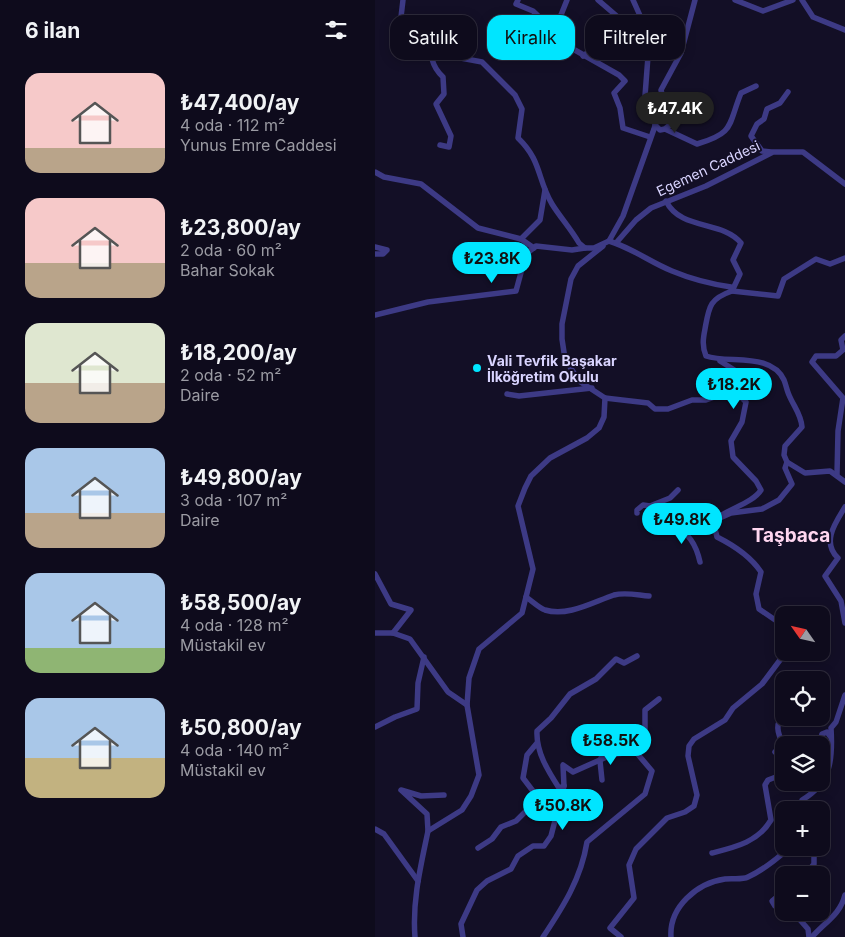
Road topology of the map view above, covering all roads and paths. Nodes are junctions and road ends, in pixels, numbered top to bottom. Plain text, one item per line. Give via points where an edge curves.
1 (403, 0) edge
2 (518, 0) edge
3 (567, 0) edge
4 (598, 0) edge
5 (633, 0) edge
6 (695, 0) edge
7 (735, 0) edge
8 (793, 0) edge
9 (802, 0) edge
10 (401, 15) edge
11 (538, 15) edge
12 (561, 15) edge
13 (845, 30) edge
14 (575, 49) edge
15 (583, 56) junction
16 (433, 60) edge
17 (471, 60) edge
18 (756, 86) dead end
19 (788, 92) dead end
20 (699, 110) dead end
21 (655, 123) junction
22 (665, 129) junction
23 (650, 138) junction
24 (440, 145) dead end
25 (773, 152) junction
26 (375, 172) edge
27 (845, 184) edge
28 (545, 188) junction
29 (666, 202) junction
30 (521, 239) junction
31 (609, 241) junction
32 (616, 243) junction
33 (603, 246) junction
34 (375, 247) edge
35 (535, 248) junction
36 (585, 248) junction
37 (375, 254) edge
38 (845, 258) edge
39 (733, 291) junction
40 (375, 316) edge
41 (845, 336) edge
42 (718, 360) junction
43 (593, 388) junction
44 (734, 390) junction
45 (507, 394) dead end
46 (605, 398) junction
47 (787, 462) junction
48 (837, 474) junction
49 (845, 482) edge
50 (678, 490) dead end
51 (649, 506) junction
52 (845, 507) edge
53 (637, 513) dead end
54 (672, 522) junction
55 (713, 524) junction
56 (700, 562) dead end
57 (375, 574) edge
58 (649, 596) dead end
59 (526, 597) junction
60 (775, 620) edge
61 (845, 623) edge
62 (375, 633) edge
63 (393, 633) junction
64 (637, 656) dead end
65 (424, 657) junction
66 (780, 661) edge
67 (845, 696) edge
68 (659, 699) dead end
69 (467, 705) junction
70 (375, 727) edge
71 (821, 736) edge
72 (830, 736) edge
73 (831, 738) joint
74 (537, 743) junction
75 (604, 749) dead end
76 (638, 753) junction
77 (600, 761) junction
78 (775, 777) edge
79 (602, 780) dead end
80 (564, 786) junction
81 (444, 795) dead end
82 (802, 801) edge
83 (375, 829) edge
84 (428, 831) junction
85 (478, 848) dead end
86 (712, 853) dead end
87 (777, 856) edge
88 (418, 881) junction
89 (845, 895) edge
90 (801, 921) edge
91 (415, 937) edge
92 (463, 937) edge
93 (543, 937) edge
94 (621, 937) edge
95 (671, 937) edge
96 (811, 937) edge

1 - 10 street
2 - 11 street via 517,4
3 - 12 street
4 - 15 street via 619,18 616,32
5 - 21 street via 649,43 645,96
6 - 21 street via 681,54 661,90 663,98
7 - 8 street via 763,11
9 - 13 street via 813,17
14 - 15 street
15 - 23 street via 625,81 614,93 623,128
16 - 24 street via 443,77 444,94 436,104 451,136 449,147
17 - 28 street via 482,62 515,95 522,109 518,138 538,163
18 - 22 street via 741,93 731,126 713,139 697,144
19 - 25 street via 780,103 767,109 764,119 757,124 751,136 762,151
20 - 22 street via 687,112
21 - 22 street via 659,130
21 - 23 street
23 - 31 street via 623,216
25 - 27 street, Egemen Caddesi via 803,152
25 - 29 street, Egemen Caddesi
26 - 30 street via 384,177 421,184 478,228
28 - 30 street via 541,220
28 - 36 street via 552,204
29 - 32 street, Egemen Caddesi via 635,220
29 - 39 street via 678,216 719,228 734,235 741,243 733,260 740,274
30 - 35 street
31 - 32 street
31 - 33 street
32 - 39 street via 671,270 699,281 731,287
33 - 36 street
33 - 43 street via 578,266 571,279 562,324 565,359 579,380
34 - 37 street via 387,250 383,254
35 - 36 street
35 - 40 street via 526,254 516,291 435,300
38 - 39 street via 830,264 816,259 784,279 778,296
39 - 42 street via 717,298 706,314 702,340 704,350 706,356
41 - 48 street via 841,340 843,350 836,356 816,356 812,362 843,398
42 - 44 street via 736,372
42 - 47 street via 733,358 764,364 775,368 784,380 792,403 801,415 802,427 785,446
43 - 45 street via 519,396
43 - 46 street
44 - 46 street via 712,399 692,400 661,409 625,399
44 - 55 street via 746,402 742,422 731,441 733,457 761,490 757,497 726,511
46 - 59 street via 604,417 599,428 550,458 531,476 525,488 518,506 533,569
47 - 48 street via 805,473 830,471
47 - 55 street via 785,468 792,484 779,500 762,509 731,513
48 - 49 street
50 - 51 street via 670,498
51 - 53 street via 643,505
51 - 54 street via 667,522
52 - 61 street via 831,532 830,543 838,558 825,576 841,601
54 - 55 street via 704,528
54 - 56 street via 686,532 696,547
55 - 60 street via 717,537 731,544 761,572 755,594 759,609
57 - 63 street via 391,604 411,610
58 - 59 street via 615,595 567,611 544,610
59 - 69 street via 522,613 479,649 469,678
62 - 63 street
63 - 65 street via 410,639
64 - 74 street via 624,663 616,659 596,679 570,694 537,731
65 - 69 street via 448,692
65 - 70 street via 417,709
66 - 94 street via 762,684 733,708 725,720 694,739 689,746 687,756 697,795 694,806 667,818 636,849 629,865 634,898 610,928
67 - 73 street via 831,728
68 - 76 street via 645,710 645,743
69 - 84 street via 479,775 462,810
71 - 72 street via 827,732
73 - 82 street via 833,750 825,780 816,792
74 - 80 street via 559,788
74 - 85 street via 527,755 523,778 535,795 528,809
75 - 77 street
76 - 77 street via 611,756
76 - 93 street via 652,771 645,794 587,842 577,880
77 - 79 street
77 - 80 street via 573,772 563,765
78 - 86 street via 765,785 771,820 764,831 755,839
80 - 92 street via 551,836 544,846 533,846 518,856 511,868 477,890 461,924
81 - 84 street via 421,796 401,790 427,814
83 - 88 street via 384,834
84 - 88 street
87 - 95 street via 747,877 703,884 678,908 670,924
88 - 91 street via 413,923
89 - 96 street via 835,916
90 - 96 street

